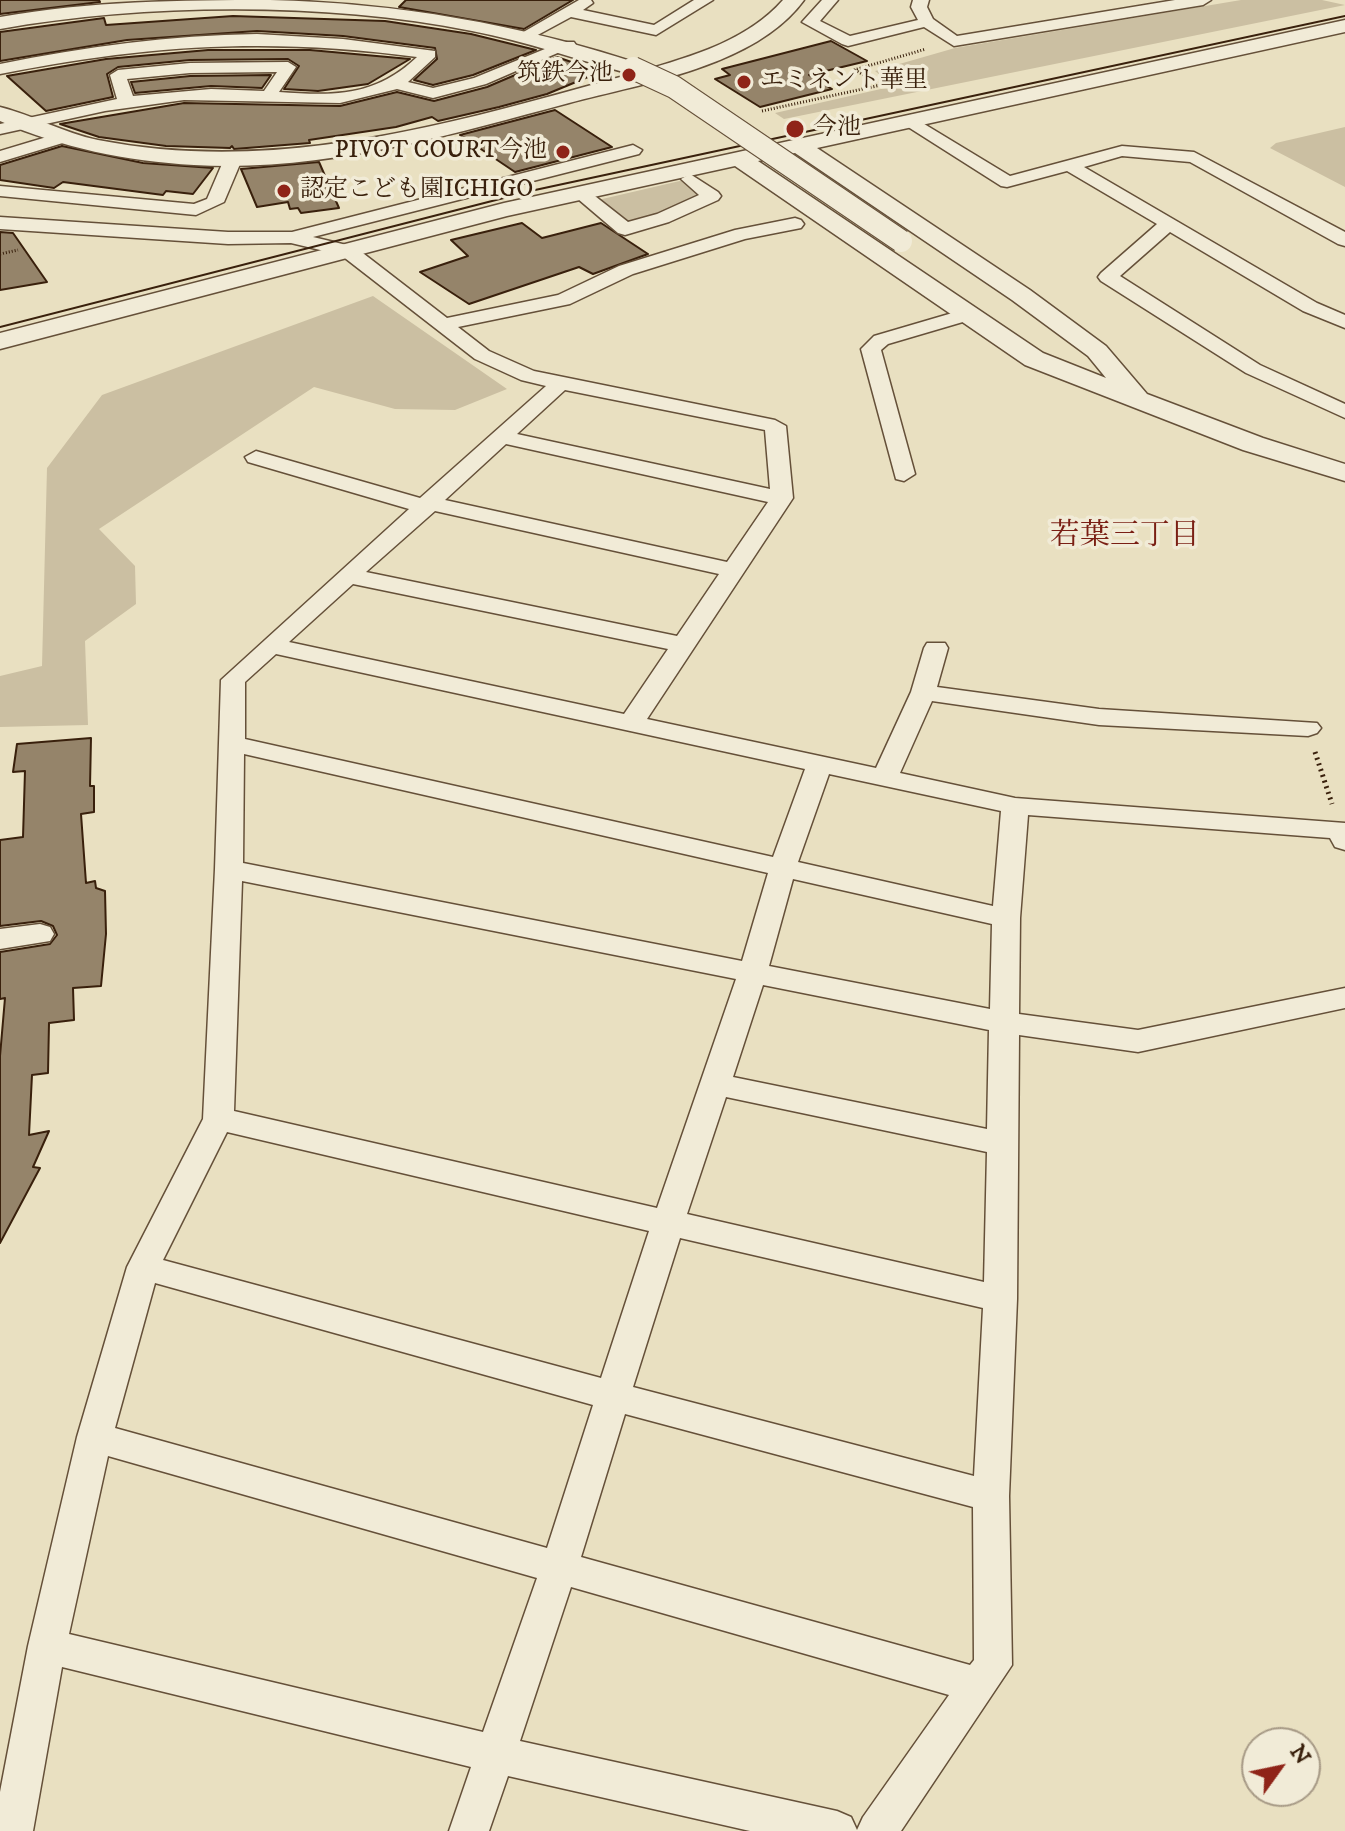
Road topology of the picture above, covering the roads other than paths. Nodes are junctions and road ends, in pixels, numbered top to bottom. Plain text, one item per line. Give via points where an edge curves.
1 (589, 0) edge
2 (705, 0) edge
3 (794, 0) edge
4 (830, 0) edge
5 (921, 0) edge
6 (1203, 0) edge
7 (197, 6) junction
8 (570, 12) junction
9 (927, 22) junction
10 (0, 23) edge
11 (1343, 28) edge
12 (0, 33) edge
13 (528, 34) junction
14 (568, 45) junction
15 (0, 69) edge
16 (397, 84) junction
17 (270, 94) junction
18 (126, 101) junction
19 (0, 113) edge
20 (911, 121) junction
21 (11, 126) edge
22 (60, 138) junction
23 (799, 146) junction
24 (633, 150) dead end
25 (0, 157) edge
26 (234, 157) junction
27 (740, 159) junction
28 (1071, 166) junction
29 (690, 179) dead end
30 (0, 191) edge
31 (580, 193) junction
32 (0, 223) edge
33 (795, 224) dead end
34 (1168, 224) junction
35 (291, 237) junction
36 (1345, 240) edge
37 (348, 251) junction
38 (966, 315) junction
39 (1345, 322) edge
40 (446, 324) junction
41 (0, 341) edge
42 (563, 381) junction
43 (1138, 399) junction
44 (1345, 412) edge
45 (502, 437) junction
46 (256, 457) dead end
47 (1345, 473) edge
48 (904, 474) dead end
49 (782, 498) junction
50 (428, 505) junction
51 (732, 570) junction
52 (350, 576) junction
53 (683, 645) junction
54 (273, 646) junction
55 (936, 648) dead end
56 (923, 692) junction
57 (631, 723) junction
58 (1308, 728) road end
59 (233, 744) junction
60 (819, 765) junction
61 (885, 777) junction
62 (1015, 806) junction
63 (1342, 836) edge
64 (783, 867) junction
65 (229, 869) junction
66 (1006, 918) junction
67 (40, 934) dead end
68 (0, 939) edge
69 (753, 972) junction
70 (1345, 998) edge
71 (1007, 1023) junction
72 (715, 1084) junction
73 (218, 1119) junction
74 (1003, 1144) junction
75 (668, 1223) junction
76 (143, 1267) junction
77 (1000, 1299) junction
78 (613, 1396) junction
79 (95, 1437) junction
80 (991, 1496) junction
81 (558, 1570) junction
82 (47, 1646) junction
83 (976, 1685) junction
84 (495, 1754) junction
85 (13, 1831) edge
86 (469, 1831) edge
87 (837, 1831) edge
88 (877, 1831) edge

1 - 8 street
2 - 8 street via 656,30
3 - 26 street via 750,39 677,67 402,140
4 - 9 street via 810,22 848,41
5 - 9 street
6 - 9 street via 1073,15 954,41
7 - 10 street via 101,9
7 - 12 street
7 - 13 street via 373,9
8 - 13 street
11 - 20 street
13 - 14 street
14 - 16 street via 480,81 433,93
14 - 43 street, bridge via 674,87
15 - 16 street via 113,48 256,39 429,54
16 - 17 street via 325,100
17 - 18 street
17 - 18 street via 288,67 118,75
18 - 21 street
19 - 21 street
20 - 23 street
20 - 28 street via 1007,182
21 - 22 street
22 - 25 street
22 - 26 street via 152,154
23 - 27 street
23 - 43 street via 1097,351
24 - 35 street
26 - 30 street via 215,202 196,210
27 - 31 street
27 - 38 street
28 - 34 street
28 - 36 street via 1122,151 1194,157
29 - 31 street via 712,196 625,229
31 - 37 street
32 - 35 street via 228,238
33 - 40 street via 742,234 626,270 563,300
34 - 39 street
34 - 44 street via 1108,277 1253,369
35 - 37 street
37 - 40 street
37 - 41 street
38 - 43 street via 1034,359
38 - 48 street via 881,340 871,349
40 - 42 street via 482,355 528,376
42 - 45 street
42 - 49 street via 775,426
43 - 47 street
45 - 49 street
45 - 50 street
46 - 50 street
49 - 51 street
50 - 51 street
50 - 52 street
51 - 53 street
52 - 53 street
52 - 54 street
53 - 57 street
54 - 57 street
54 - 59 street via 233,680
55 - 56 street
56 - 58 street via 1099,717
56 - 61 street
57 - 60 street
59 - 64 street
59 - 65 street
60 - 61 street
60 - 64 street
61 - 62 street
62 - 63 street
62 - 66 street
64 - 66 street
64 - 69 street
65 - 69 street
65 - 73 street
66 - 71 street
67 - 68 street
69 - 71 street
69 - 72 street
70 - 71 street via 1138,1041
71 - 74 street
72 - 74 street
72 - 75 street
73 - 75 street
73 - 76 street
74 - 77 street
75 - 77 street
75 - 78 street
76 - 78 street
76 - 79 street
77 - 80 street
78 - 80 street
78 - 81 street
79 - 81 street
79 - 82 street
80 - 83 street via 993,1665
81 - 83 street
81 - 84 street
82 - 84 street
82 - 85 street
83 - 88 street
84 - 86 street
84 - 87 street

